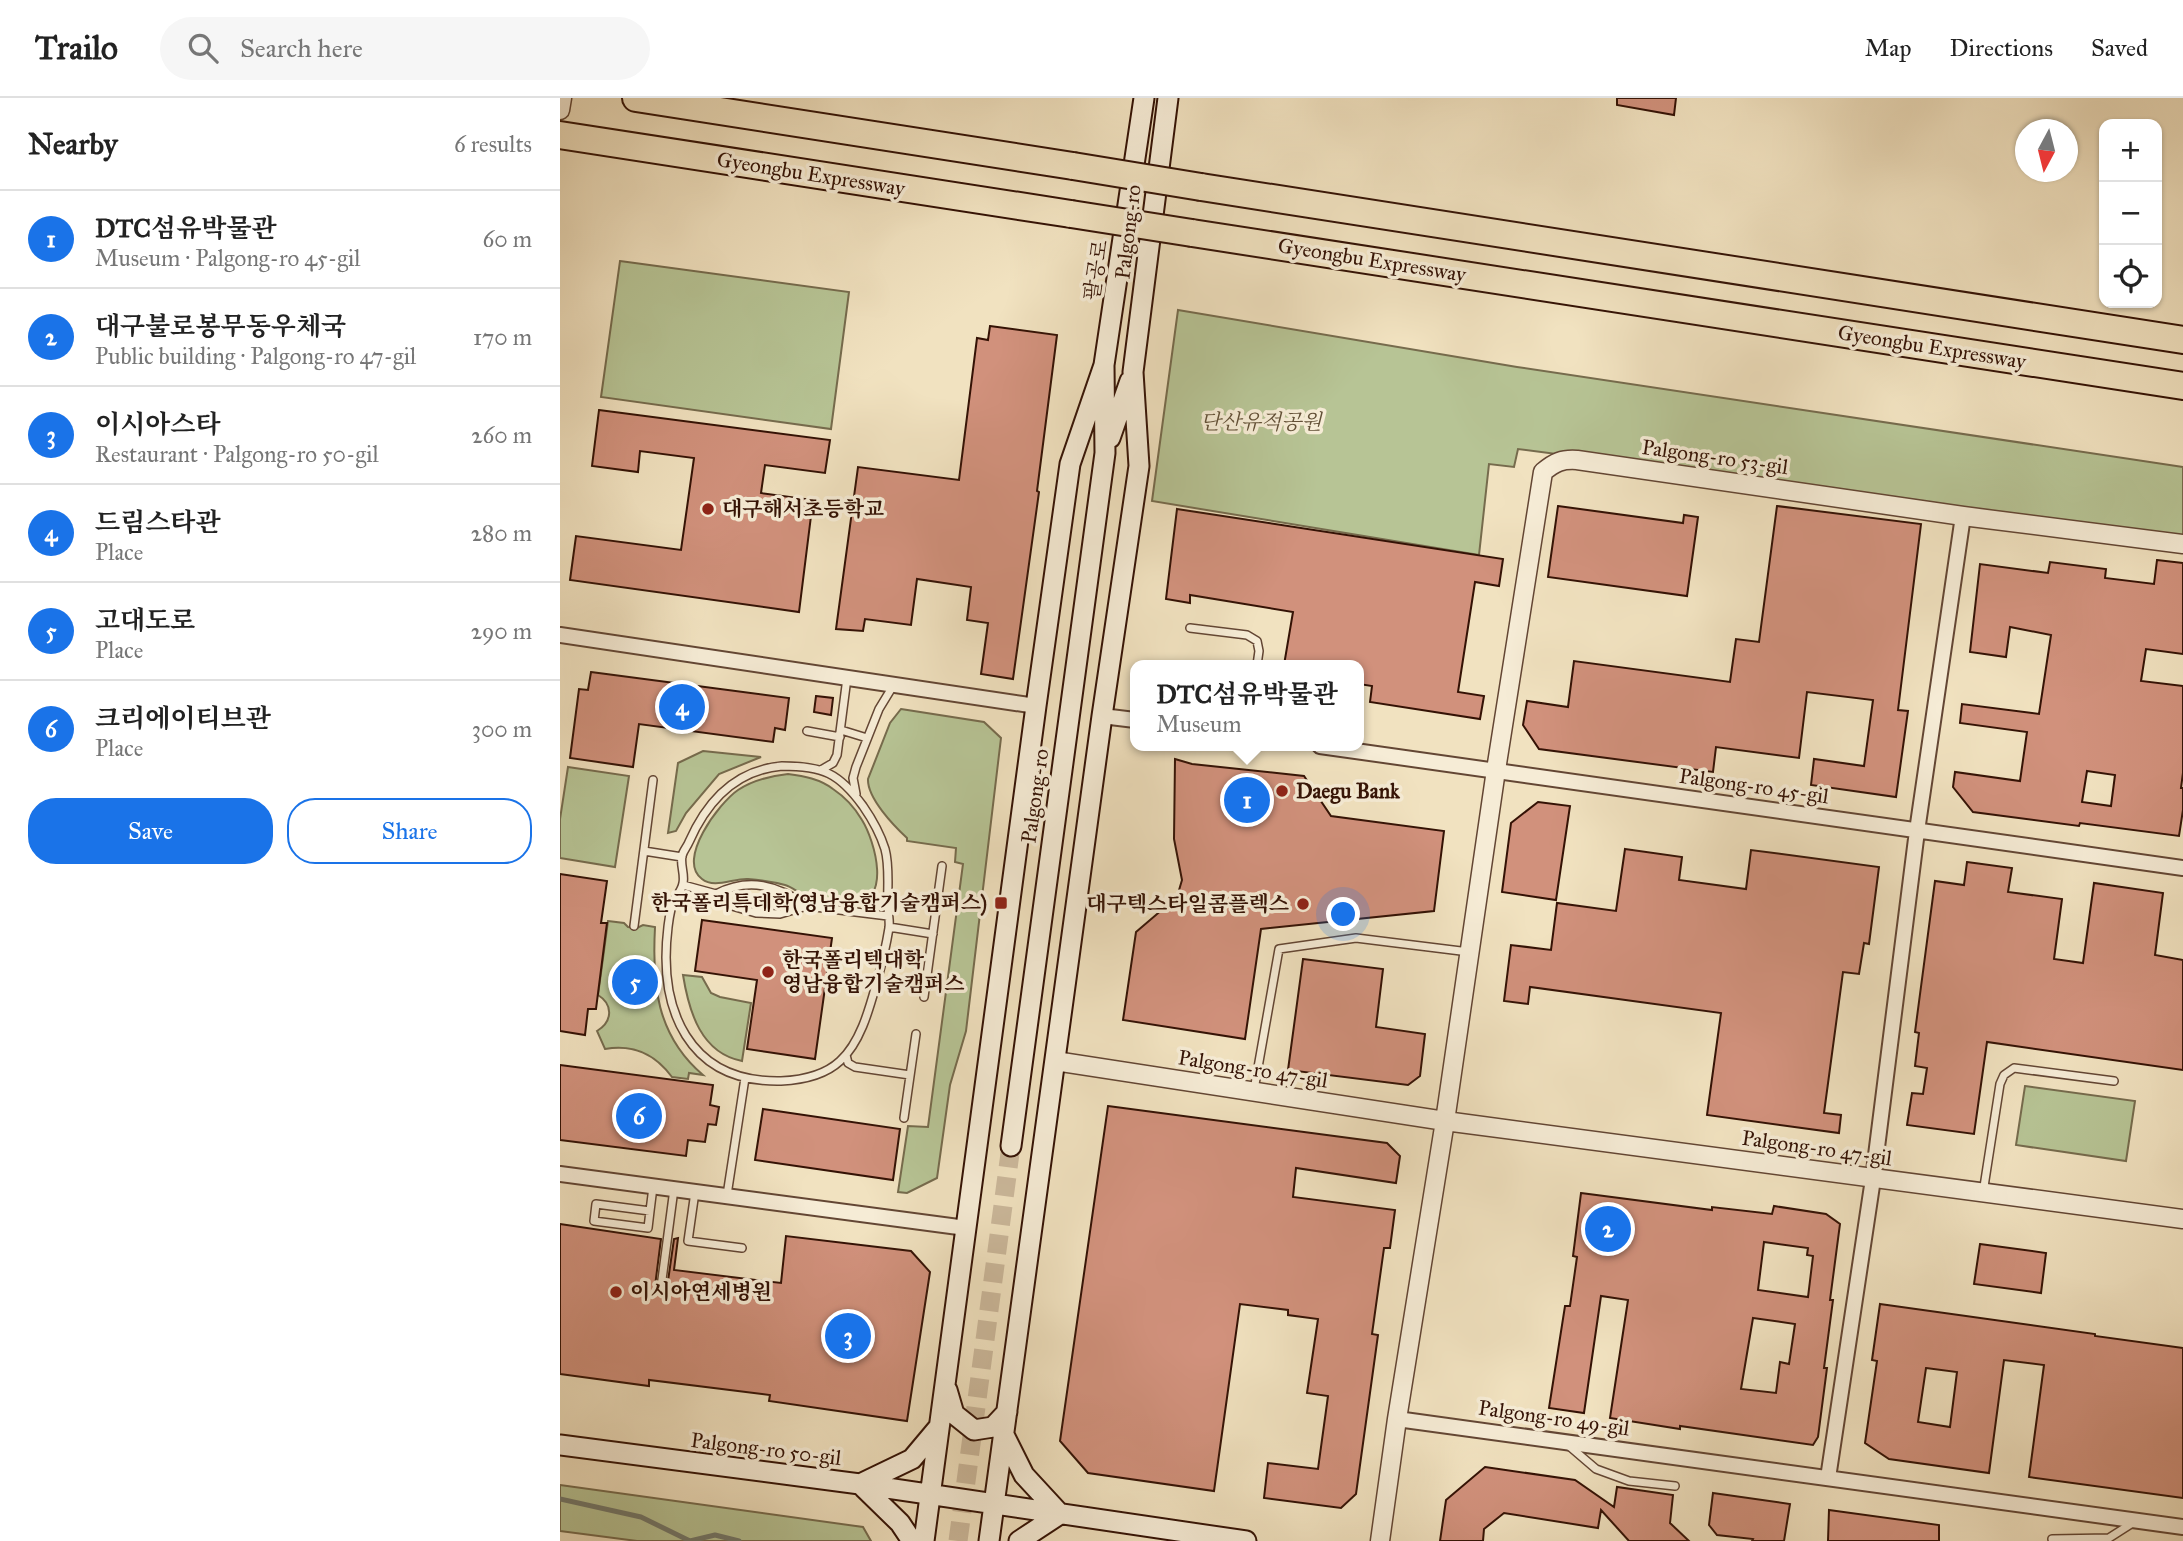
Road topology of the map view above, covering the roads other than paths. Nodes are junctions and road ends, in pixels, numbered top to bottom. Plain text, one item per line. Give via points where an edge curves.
1 (562, 98) edge
2 (636, 98) edge
3 (1144, 98) edge
4 (1168, 98) edge
5 (560, 110) edge
6 (560, 135) edge
7 (2183, 341) edge
8 (1104, 365) junction
9 (1133, 372) junction
10 (2183, 386) edge
11 (1105, 453) junction
12 (1964, 516) junction
13 (2183, 544) edge
14 (1190, 628) dead end
15 (560, 635) edge
16 (1258, 660) edge
17 (847, 678) junction
18 (894, 684) junction
19 (1035, 706) junction
20 (1102, 716) junction
21 (1130, 719) edge
22 (807, 732) dead end
23 (840, 734) junction
24 (867, 738) junction
25 (1357, 751) edge
26 (820, 770) junction
27 (1496, 770) junction
28 (653, 780) dead end
29 (857, 798) junction
30 (1917, 831) junction
31 (644, 851) junction
32 (682, 857) junction
33 (942, 866) dead end
34 (2183, 868) edge
35 (683, 885) junction
36 (716, 894) junction
37 (807, 905) junction
38 (888, 916) junction
39 (634, 926) dead end
40 (889, 927) junction
41 (933, 934) junction
42 (1469, 952) junction
43 (924, 997) dead end
44 (916, 1034) dead end
45 (846, 1055) junction
46 (1055, 1061) junction
47 (910, 1075) junction
48 (745, 1078) junction
49 (2114, 1081) dead end
50 (1253, 1092) junction
51 (904, 1118) dead end
52 (1445, 1121) junction
53 (1011, 1146) tunnel mouth
54 (560, 1174) edge
55 (1873, 1179) junction
56 (653, 1186) junction
57 (674, 1189) junction
58 (695, 1191) junction
59 (1982, 1193) junction
60 (727, 1195) junction
61 (650, 1211) junction
62 (2183, 1219) edge
63 (966, 1228) junction
64 (742, 1248) dead end
65 (661, 1287) dead end
66 (945, 1378) junction
67 (1007, 1412) junction
68 (1396, 1419) junction
69 (938, 1428) junction
70 (1004, 1435) junction
71 (1565, 1442) junction
72 (560, 1445) edge
73 (1828, 1478) junction
74 (860, 1484) junction
75 (1675, 1486) dead end
76 (931, 1494) junction
77 (995, 1504) junction
78 (1060, 1514) junction
79 (2136, 1521) junction
80 (2183, 1527) edge
81 (2052, 1539) dead end
82 (912, 1541) edge
83 (924, 1541) edge
84 (989, 1541) edge
85 (1019, 1541) edge
86 (1246, 1541) edge
87 (1380, 1541) edge

1 - 5 street
2 - 7 highway, bridge
3 - 8 main road, 팔공로
4 - 9 main road, Palgong-ro
6 - 10 highway, Gyeongbu Expressway, bridge
8 - 11 main road
8 - 19 main road via 1070,464
9 - 11 main road
9 - 20 main road via 1139,466
11 - 53 main road, Palgong-ro
12 - 13 street, Palgong-ro 53-gil
12 - 27 street, Palgong-ro 53-gil via 1577,460 1553,464 1540,483
12 - 30 street
14 - 16 lane via 1247,635 1257,641
15 - 17 street
17 - 18 street
17 - 23 lane
18 - 19 street
18 - 24 lane
19 - 63 main road
20 - 21 street
20 - 46 main road
22 - 23 lane
23 - 24 lane
23 - 26 lane via 834,761
24 - 29 lane via 853,774
25 - 27 street, Palgong-ro 45-gil
26 - 29 lane via 845,783
26 - 32 lane via 775,767 740,778 706,810
27 - 30 street, Palgong-ro 45-gil
27 - 42 street, Palgong-ro 53-gil
28 - 31 lane
29 - 38 lane via 885,851
30 - 34 street, Palgong-ro 45-gil
30 - 55 street
31 - 32 lane
31 - 39 lane
32 - 35 lane
33 - 41 lane
35 - 36 lane
35 - 48 lane via 672,906 667,936 667,975 677,1017 687,1039 704,1058
36 - 37 lane via 736,886 759,886 783,891
36 - 37 lane via 732,906 756,913 780,914
37 - 38 lane
38 - 40 lane
40 - 41 lane
40 - 45 lane via 869,1010
41 - 43 lane
42 - 50 lane via 1356,938 1279,949
42 - 52 street, Palgong-ro 53-gil
44 - 47 lane
45 - 47 lane via 855,1067
45 - 48 lane via 829,1070 807,1079
46 - 50 street, Palgong-ro 47-gil
46 - 67 main road
47 - 51 lane
48 - 60 lane
49 - 59 lane via 2014,1068 2004,1076
50 - 52 street, Palgong-ro 47-gil
52 - 55 street, Palgong-ro 47-gil
52 - 68 street
54 - 56 street
55 - 59 street, Palgong-ro 47-gil
55 - 73 street
56 - 57 street
56 - 61 lane
57 - 58 street
57 - 65 lane
58 - 60 street
58 - 64 lane via 688,1241
59 - 62 street, Palgong-ro 47-gil
60 - 63 street
61 - 61 lane via 596,1204 594,1222 648,1228
63 - 66 main road
66 - 67 main road via 954,1415 974,1430 993,1427
66 - 69 main road
67 - 70 main road
68 - 71 street, Palgong-ro 49-gil
68 - 87 street
69 - 74 main road via 912,1459
69 - 76 main road
70 - 77 main road
70 - 78 main road via 1024,1475
71 - 73 street, Palgong-ro 49-gil
71 - 75 lane via 1596,1469 1629,1481
72 - 74 main road, Palgong-ro 50-gil
73 - 79 street, Palgong-ro 49-gil
74 - 76 main road, Palgong-ro 50-gil
74 - 82 main road
76 - 77 main road, Palgong-ro 50-gil
76 - 83 main road
77 - 78 main road
77 - 84 main road
78 - 85 main road
78 - 86 main road
79 - 80 street, Palgong-ro 49-gil
79 - 81 lane via 2109,1538

